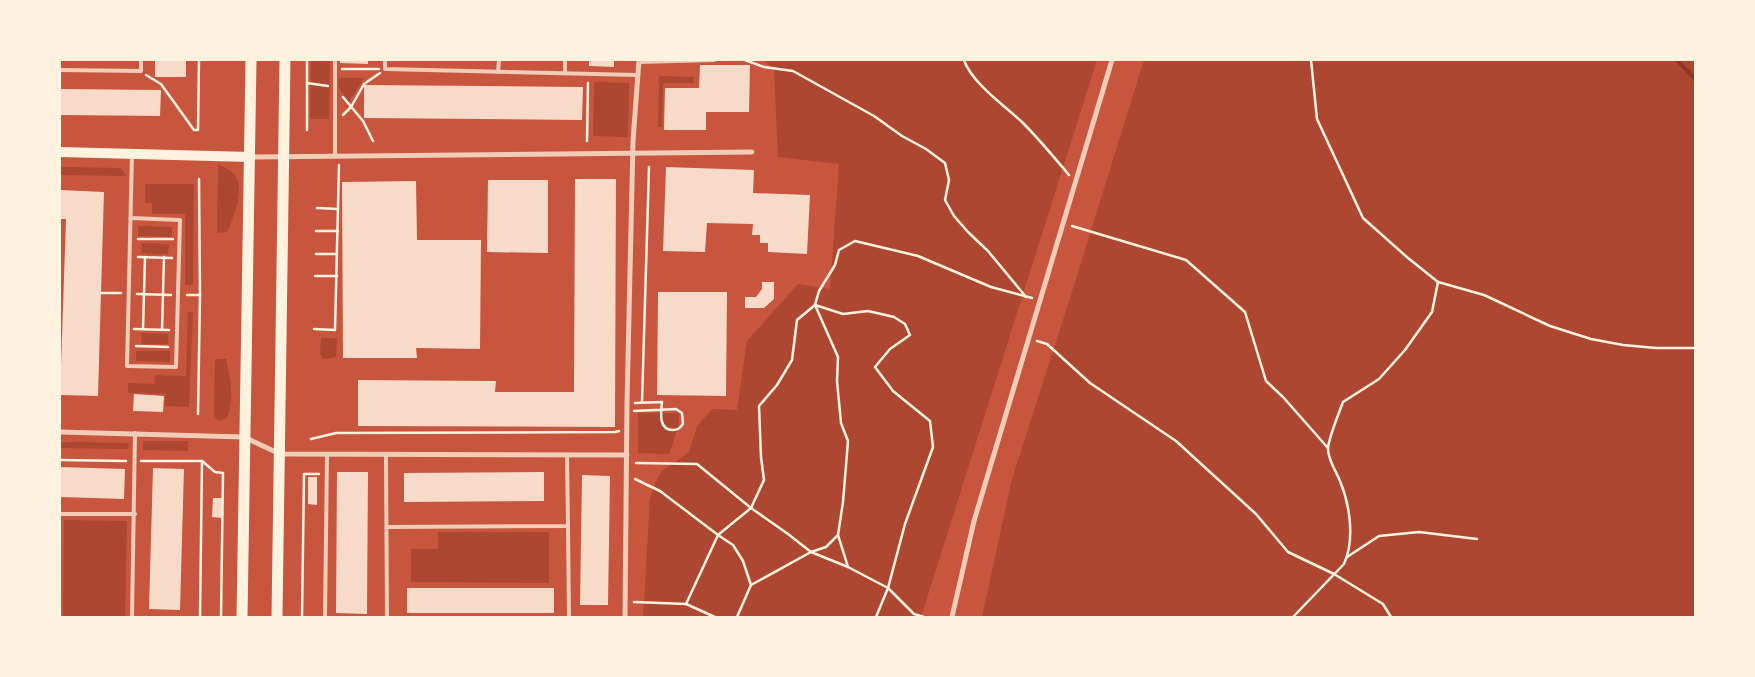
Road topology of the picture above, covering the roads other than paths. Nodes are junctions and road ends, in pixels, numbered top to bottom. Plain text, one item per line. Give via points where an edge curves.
1 (141, 60) edge
2 (251, 60) edge
3 (285, 60) edge
4 (335, 60) edge
5 (385, 60) edge
6 (498, 60) edge
7 (565, 60) edge
8 (714, 60) edge
9 (1112, 60) edge
10 (639, 61) edge
11 (60, 70) edge
12 (498, 72) junction
13 (565, 73) junction
14 (637, 76) junction
15 (60, 152) edge
16 (752, 152) dead end
17 (632, 153) junction
18 (132, 154) junction
19 (335, 156) junction
20 (250, 157) junction
21 (284, 157) junction
22 (131, 218) junction
23 (60, 432) edge
24 (134, 433) junction
25 (244, 437) junction
26 (280, 454) junction
27 (327, 454) junction
28 (386, 454) junction
29 (567, 455) junction
30 (627, 455) junction
31 (60, 514) edge
32 (134, 514) junction
33 (568, 526) junction
34 (386, 527) junction
35 (132, 617) edge
36 (242, 617) edge
37 (277, 617) edge
38 (325, 617) edge
39 (387, 617) edge
40 (569, 617) edge
41 (625, 617) edge
42 (952, 617) edge

1 - 11 lane via 141,71
2 - 20 main road
3 - 21 main road
4 - 19 lane
5 - 12 lane via 385,69
6 - 12 lane
7 - 13 lane
8 - 10 lane
9 - 42 street via 974,521
10 - 14 street
12 - 13 lane
13 - 14 lane
14 - 17 street
15 - 18 main road
16 - 17 street
17 - 19 street
17 - 30 street
18 - 20 main road
18 - 22 lane
19 - 21 street
20 - 21 street
20 - 25 main road
21 - 26 main road
22 - 22 lane via 180,220 176,368 127,366
23 - 24 street
24 - 25 street
24 - 32 lane
25 - 26 street
25 - 36 main road
26 - 27 street
26 - 37 main road
27 - 28 street
27 - 38 lane
28 - 29 street
28 - 34 lane
29 - 30 street
29 - 33 lane
30 - 41 street
31 - 32 lane
32 - 35 lane
33 - 34 lane
33 - 40 lane
34 - 39 lane

